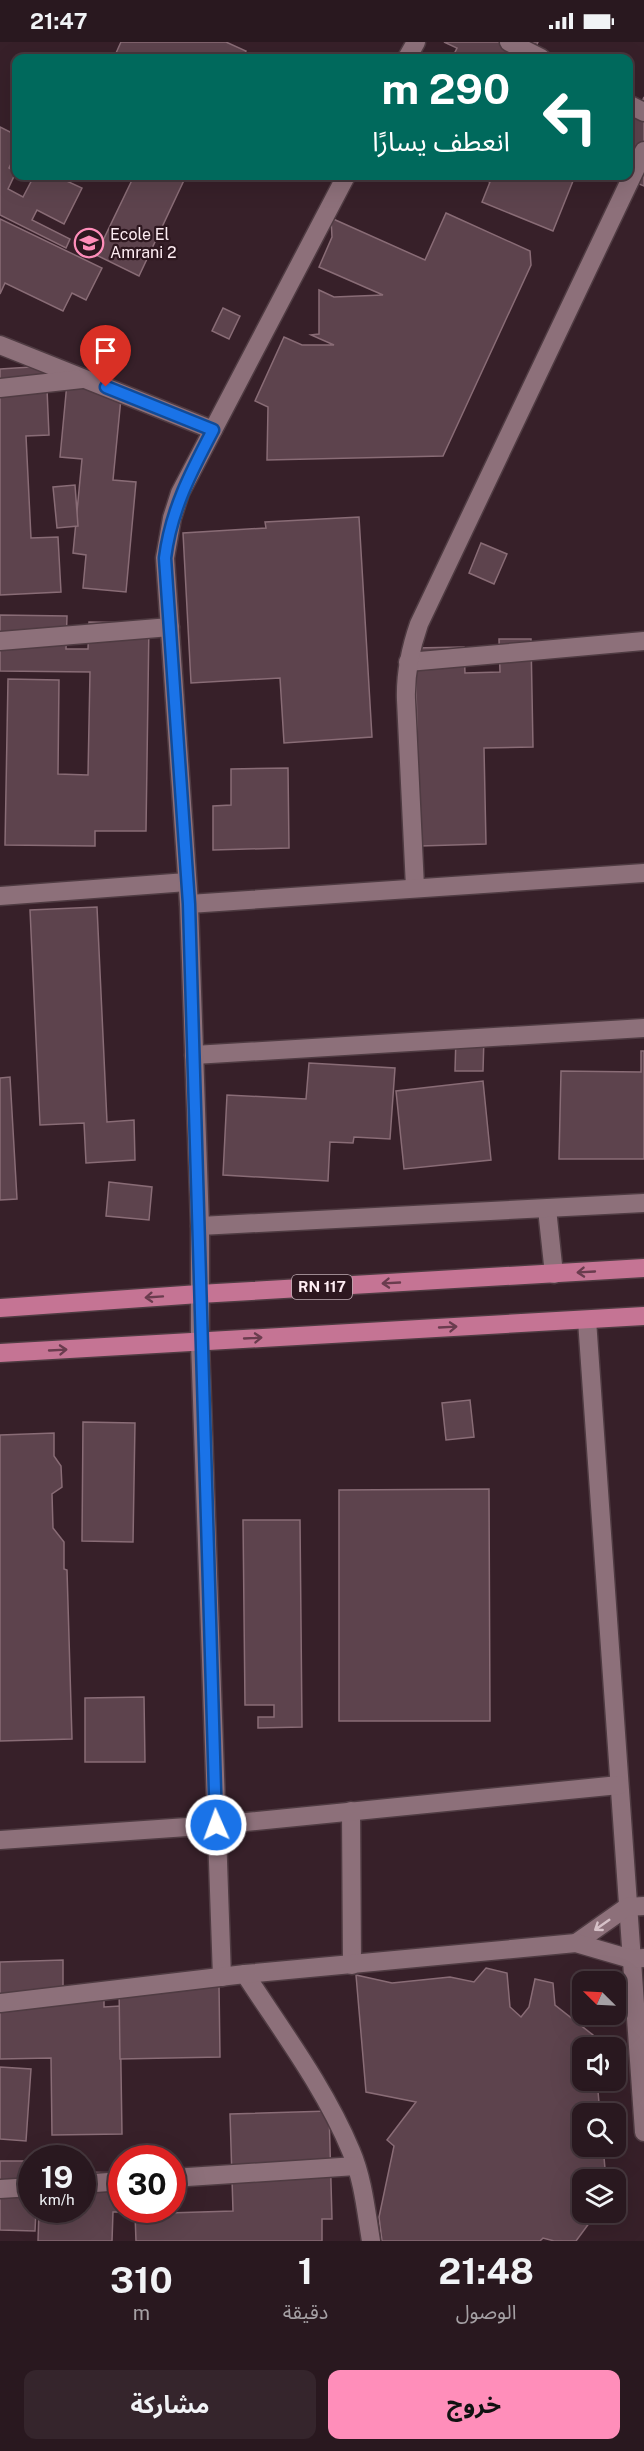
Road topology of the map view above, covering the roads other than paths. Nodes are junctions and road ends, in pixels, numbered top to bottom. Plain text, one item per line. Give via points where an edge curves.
1 (509, 42) edge
2 (533, 54) edge
3 (644, 151) edge
4 (633, 174) edge
5 (344, 180) edge
6 (630, 180) edge
7 (0, 345) edge
8 (84, 379) junction
9 (0, 388) edge
10 (213, 430) junction
11 (170, 627) junction
12 (0, 641) edge
13 (644, 641) edge
14 (408, 662) junction
15 (644, 873) edge
16 (187, 882) junction
17 (415, 887) junction
18 (0, 897) edge
19 (189, 904) junction
20 (644, 1028) edge
21 (194, 1055) junction
22 (644, 1203) edge
23 (547, 1209) junction
24 (200, 1226) junction
25 (644, 1268) edge
26 (554, 1274) junction
27 (199, 1293) junction
28 (0, 1308) edge
29 (644, 1316) edge
30 (587, 1320) junction
31 (200, 1343) junction
32 (0, 1353) edge
33 (620, 1785) junction
34 (351, 1812) junction
35 (216, 1825) junction
36 (0, 1840) edge
37 (636, 1907) edge
38 (576, 1943) junction
39 (638, 1959) edge
40 (352, 1965) junction
41 (245, 1974) junction
42 (222, 1977) junction
43 (0, 2002) edge
44 (644, 2132) edge
45 (356, 2166) junction
46 (186, 2177) edge
47 (18, 2188) edge
48 (0, 2189) edge
49 (371, 2241) edge

1 - 2 street
3 - 4 street
5 - 10 street
6 - 14 street via 419,624
7 - 8 street
8 - 9 street
8 - 10 street
10 - 11 street via 180,493 172,518 165,558
11 - 12 street
11 - 16 street
13 - 14 street
14 - 17 street via 406,700
15 - 17 street
16 - 18 street
16 - 19 street
17 - 19 street
19 - 21 street
20 - 21 street
21 - 24 street
22 - 23 street
23 - 24 street
23 - 26 street
24 - 27 street
25 -> 26 main road, RN 117
26 -> 27 main road, RN 117
27 -> 28 main road, RN 117
27 - 31 street
29 - 30 main road
31 -> 30 main road
30 - 33 street
32 -> 31 main road
31 - 35 street
33 - 34 street
33 - 37 street
34 - 35 street
34 - 40 street
35 - 36 street
35 - 42 street
37 -> 38 street
37 - 39 street
38 - 39 street
38 - 40 street
39 - 44 street
40 - 41 street
41 - 42 street
41 - 45 street via 334,2116
42 - 43 street
45 - 46 street
45 - 49 street
47 - 48 street

